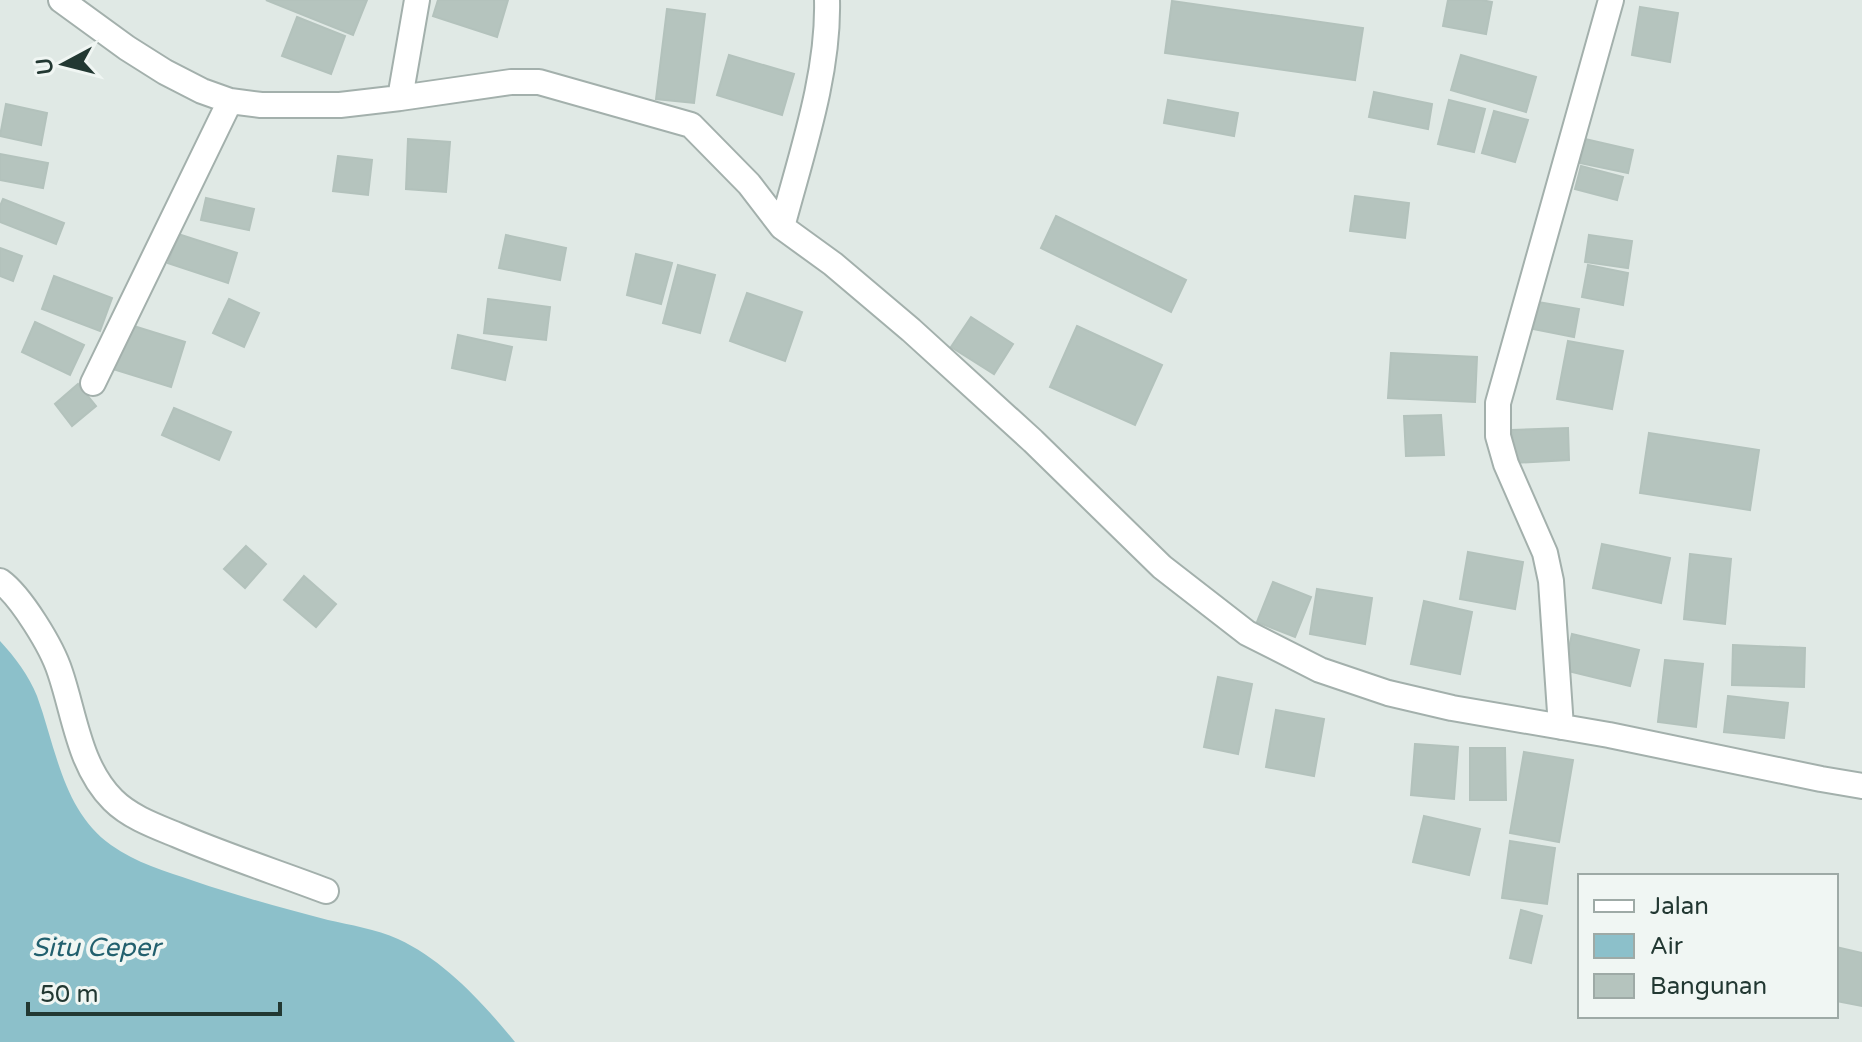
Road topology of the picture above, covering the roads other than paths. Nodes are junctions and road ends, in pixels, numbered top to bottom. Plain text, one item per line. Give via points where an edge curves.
1 (61, 0) edge
2 (417, 0) edge
3 (827, 0) edge
4 (1611, 0) edge
5 (400, 98) junction
6 (230, 101) junction
7 (782, 227) junction
8 (93, 383) dead end
9 (0, 581) edge
10 (1561, 727) junction
11 (1862, 786) edge
12 (326, 891) dead end

1 - 6 street via 165,72
2 - 5 street
3 - 7 street via 817,93
4 - 10 street via 1498,403 1498,436 1506,464 1545,553 1551,581
5 - 6 street via 294,106
5 - 7 street via 539,82 691,125 749,184
6 - 8 street
7 - 10 street via 911,330 1162,567 1247,633 1320,670 1388,693
9 - 12 street via 35,623 59,668 90,770 114,801 171,833
10 - 11 street

